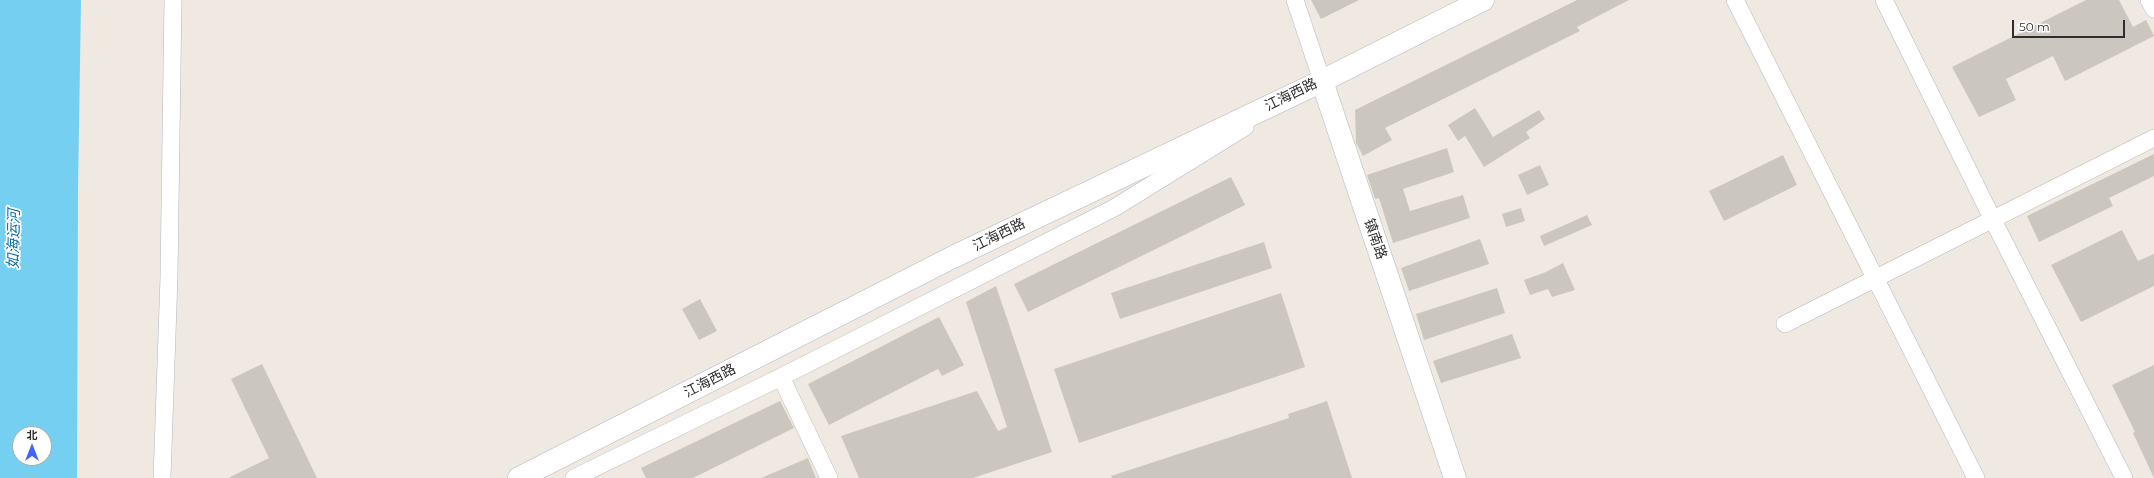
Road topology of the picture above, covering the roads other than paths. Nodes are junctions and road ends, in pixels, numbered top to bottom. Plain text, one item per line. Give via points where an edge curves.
1 (173, 0) edge
2 (1295, 0) edge
3 (1483, 0) edge
4 (1734, 0) edge
5 (1884, 0) edge
6 (2149, 0) edge
7 (2154, 9) edge
8 (1322, 81) junction
9 (2154, 138) edge
10 (1993, 220) junction
11 (1875, 279) junction
12 (1785, 324) dead end
13 (781, 377) junction
14 (162, 478) edge
15 (519, 478) edge
16 (574, 478) edge
17 (829, 478) edge
18 (1455, 478) edge
19 (1976, 478) edge
20 (2124, 478) edge

1 - 14 street via 169,277
2 - 8 street, 镇南路
3 - 8 main road, 江海西路
4 - 11 street
5 - 10 street
6 - 7 street
8 - 13 street via 1114,208
8 - 15 main road, 江海西路 via 953,257
8 - 18 main road, 镇南路
9 - 10 street
10 - 11 street
10 - 20 street
11 - 12 street
11 - 19 street
13 - 16 street
13 - 17 street

